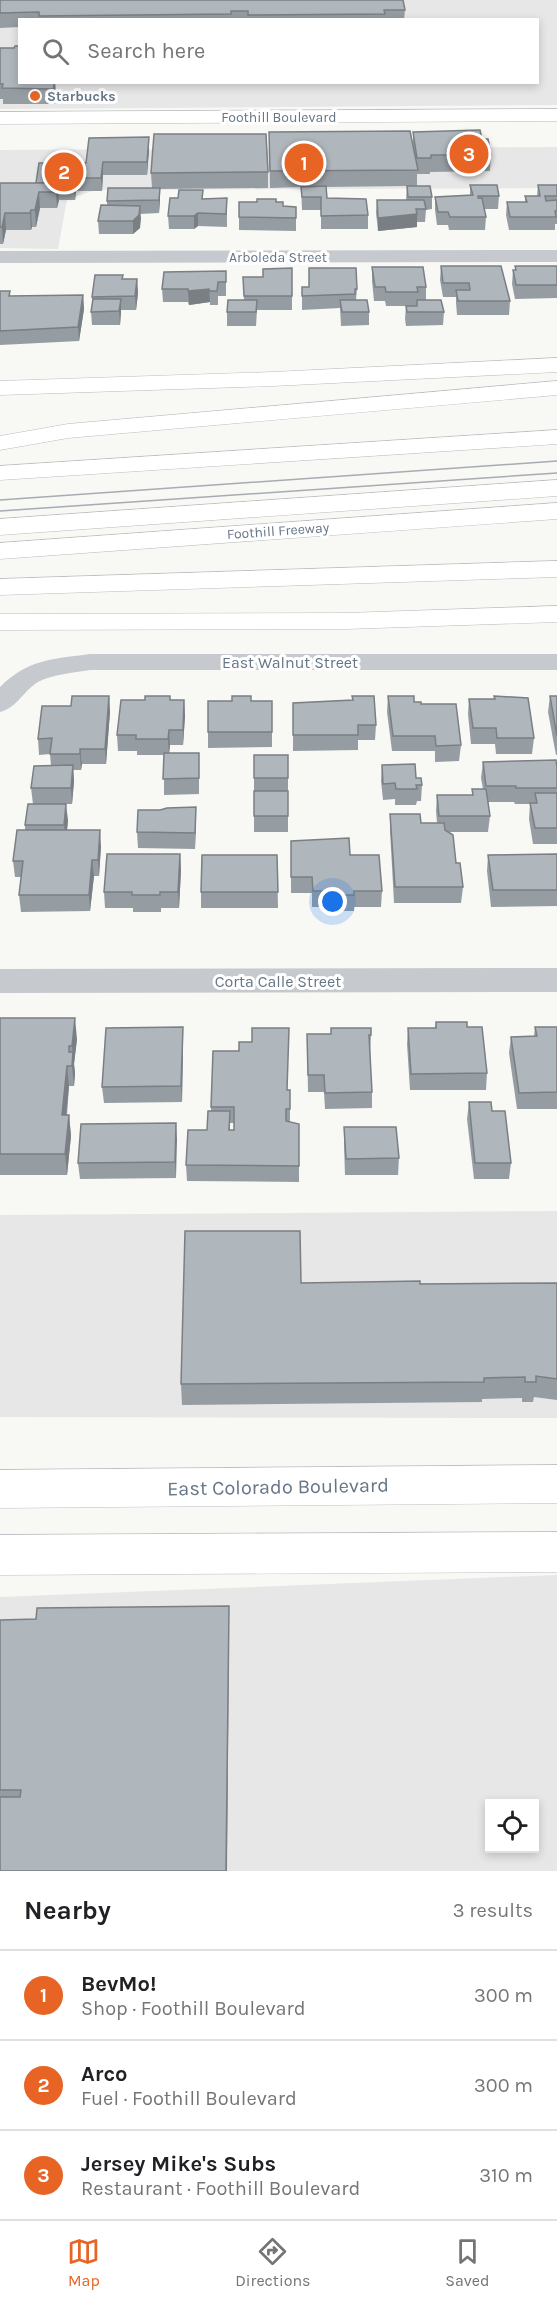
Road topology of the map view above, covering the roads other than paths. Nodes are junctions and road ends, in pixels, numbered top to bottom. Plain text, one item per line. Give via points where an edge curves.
1 (557, 115) edge
2 (440, 116) junction
3 (0, 118) edge
4 (557, 133) edge
5 (0, 135) edge
6 (227, 135) edge
7 (557, 256) edge
8 (0, 257) edge
9 (557, 365) edge
10 (0, 388) edge
11 (557, 388) edge
12 (557, 417) edge
13 (557, 436) edge
14 (0, 443) edge
15 (0, 452) edge
16 (0, 473) edge
17 (557, 488) edge
18 (557, 512) edge
19 (0, 527) edge
20 (0, 551) edge
21 (557, 569) edge
22 (0, 587) edge
23 (557, 614) edge
24 (0, 622) edge
25 (557, 662) edge
26 (0, 703) edge
27 (557, 980) edge
28 (0, 981) edge
29 (557, 1484) edge
30 (0, 1489) edge
31 (557, 1551) edge
32 (0, 1555) edge

1 - 2 main road, Foothill Boulevard
2 - 3 main road, Foothill Boulevard
2 - 4 main road, Foothill Boulevard via 424,124 334,126 262,135
5 - 6 main road, Foothill Boulevard
7 - 8 street, Arboleda Street
9 - 10 main road
11 - 14 main road via 68,431
12 - 15 main road
13 - 16 main road
17 - 19 main road
18 - 20 main road, Foothill Freeway
21 - 22 main road
23 - 24 main road via 346,621
25 - 26 street, East Walnut Street via 90,662 49,668 26,677
27 - 28 street, Corta Calle Street
29 - 30 main road, East Colorado Boulevard
31 - 32 main road

